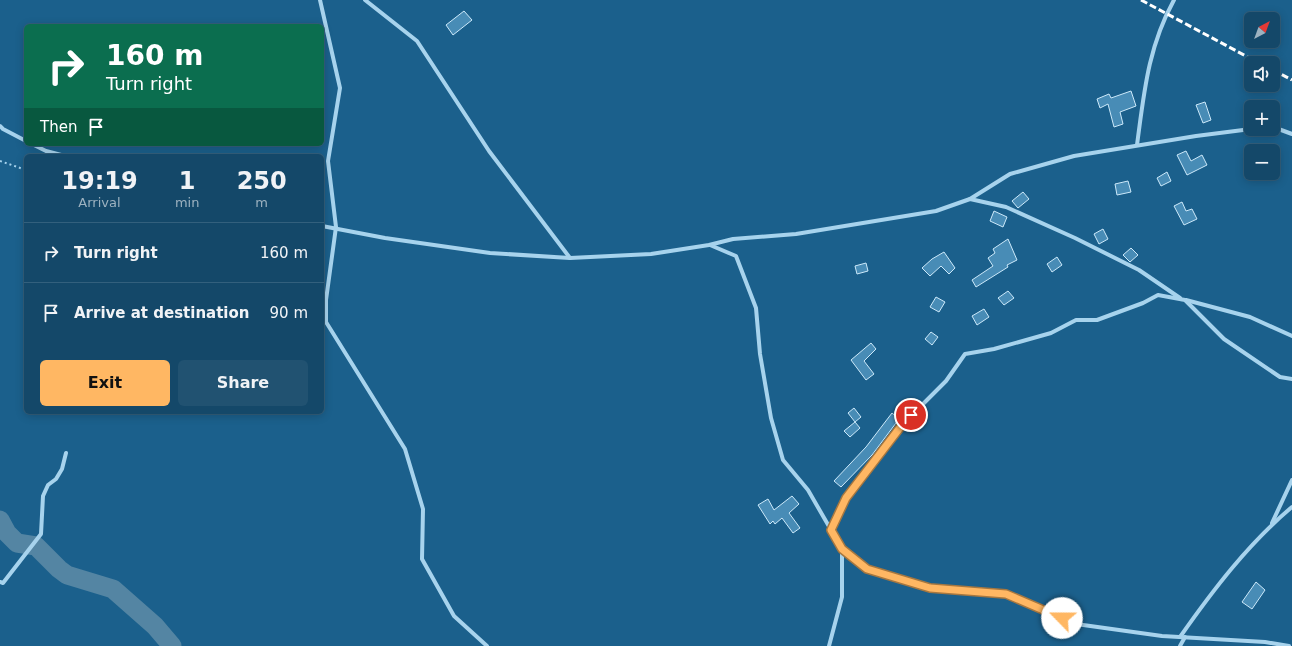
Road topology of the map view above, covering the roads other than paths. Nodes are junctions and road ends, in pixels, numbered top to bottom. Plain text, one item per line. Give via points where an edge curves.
1 (320, 0) edge
2 (365, 0) edge
3 (1174, 0) edge
4 (0, 126) edge
5 (1244, 130) edge
6 (1280, 130) edge
7 (1292, 134) edge
8 (24, 140) edge
9 (36, 146) edge
10 (1137, 146) junction
11 (57, 154) edge
12 (970, 199) junction
13 (324, 226) edge
14 (336, 227) junction
15 (709, 245) junction
16 (570, 258) junction
17 (1185, 300) junction
18 (1292, 336) edge
19 (1292, 379) edge
20 (66, 453) dead end
21 (1292, 480) edge
22 (1292, 507) edge
23 (1270, 525) junction
24 (831, 530) junction
25 (842, 549) junction
26 (0, 582) edge
27 (1180, 637) junction
28 (1185, 637) junction
29 (487, 646) edge
30 (829, 646) edge
31 (1180, 646) edge
32 (1289, 646) edge

1 - 14 street via 340,88 328,161
2 - 16 street via 417,40 489,151
3 - 10 street via 1158,34 1146,74
4 - 8 street
5 - 10 street
6 - 7 street
9 - 11 street
10 - 12 street via 1074,156 1010,174
12 - 15 street via 936,211 796,234 733,239
12 - 17 street via 1006,207 1075,238 1139,270
13 - 14 street
14 - 16 street via 385,238 459,249
14 - 29 street via 326,300 326,322 405,449 422,509 422,559 454,616
15 - 16 street via 651,254
15 - 24 street via 736,256 756,308 770,418 783,460 808,490
17 - 18 street via 1250,317
17 - 19 street via 1224,339 1280,377
17 - 24 street via 1158,295 1097,320 1076,320 1051,333 994,350 965,354 946,381 902,425 876,458 846,498
20 - 26 street via 62,469 56,480 48,485 43,496 41,534 3,583
21 - 23 street
22 - 23 street
23 - 27 street via 1210,594
24 - 25 street
25 - 27 street via 867,569 930,588 1006,594 1076,624
25 - 30 street via 842,597
27 - 28 street
28 - 31 street
28 - 32 street

